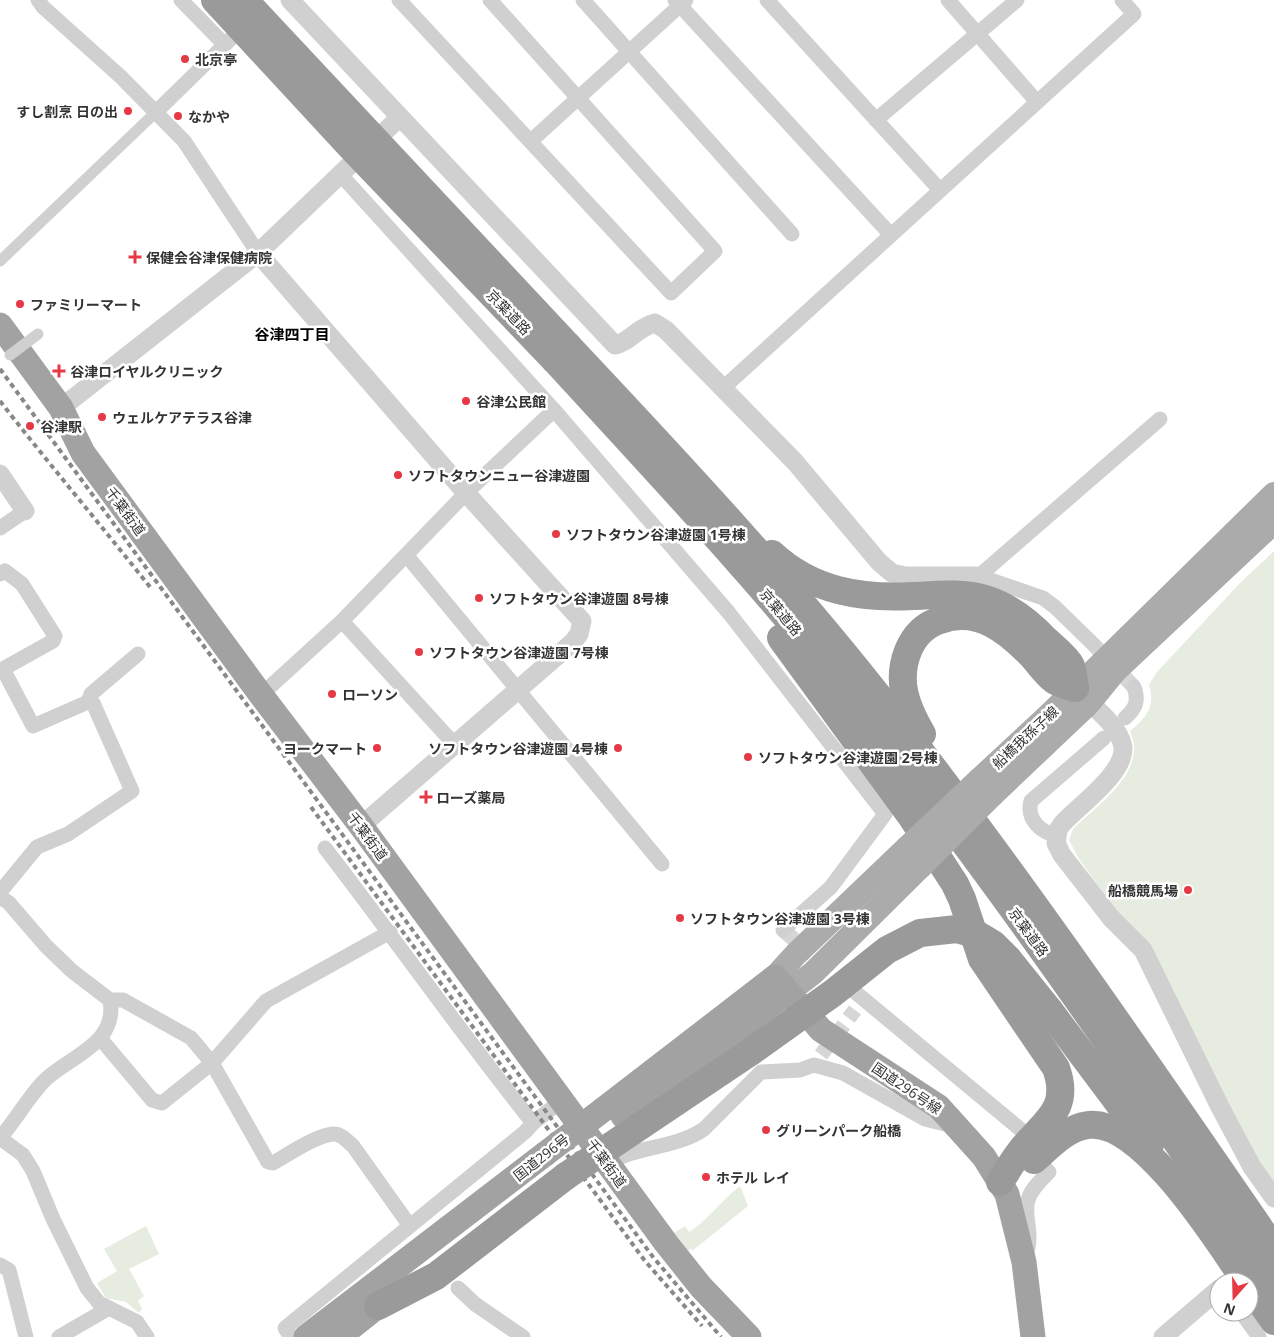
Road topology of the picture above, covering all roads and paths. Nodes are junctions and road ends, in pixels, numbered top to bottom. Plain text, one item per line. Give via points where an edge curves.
1 (38, 0) edge
2 (181, 0) edge
3 (215, 0) edge
4 (244, 0) edge
5 (261, 0) edge
6 (290, 0) edge
7 (399, 0) edge
8 (490, 0) edge
9 (582, 0) edge
10 (767, 0) edge
11 (948, 0) edge
12 (1016, 0) edge
13 (1122, 0) edge
14 (680, 2) edge
15 (977, 33) junction
16 (224, 44) junction
17 (630, 51) junction
18 (578, 98) junction
19 (1037, 102) junction
20 (156, 112) junction
21 (399, 118) junction
22 (876, 120) junction
23 (532, 140) junction
24 (341, 175) junction
25 (940, 190) junction
26 (792, 234) dead end
27 (890, 235) junction
28 (258, 253) junction
29 (0, 261) edge
30 (0, 325) edge
31 (38, 334) dead end
32 (10, 355) dead end
33 (722, 389) junction
34 (60, 408) junction
35 (554, 410) junction
36 (1160, 419) dead end
37 (642, 455) junction
38 (683, 468) junction
39 (0, 474) edge
40 (466, 493) junction
41 (1274, 494) edge
42 (25, 511) joint
43 (1274, 522) edge
44 (0, 528) edge
45 (407, 556) junction
46 (0, 574) edge
47 (979, 576) junction
48 (342, 621) junction
49 (1093, 644) tunnel mouth
50 (138, 654) dead end
51 (1134, 687) dead end
52 (519, 690) junction
53 (261, 695) junction
54 (1082, 696) junction
55 (88, 702) junction
56 (1125, 718) dead end
57 (1104, 738) dead end
58 (455, 745) junction
59 (361, 826) junction
60 (1057, 836) junction
61 (325, 848) dead end
62 (662, 864) dead end
63 (0, 892) edge
64 (0, 897) edge
65 (1036, 905) junction
66 (782, 930) dead end
67 (390, 932) junction
68 (781, 985) junction
69 (110, 1000) junction
70 (858, 1001) tunnel mouth
71 (100, 1038) junction
72 (212, 1063) junction
73 (561, 1101) junction
74 (533, 1123) junction
75 (959, 1128) junction
76 (1020, 1129) dead end
77 (0, 1138) edge
78 (608, 1164) junction
79 (556, 1165) junction
80 (1045, 1168) dead end
81 (1000, 1182) junction
82 (1274, 1198) edge
83 (1187, 1200) junction
84 (410, 1226) junction
85 (1274, 1249) edge
86 (1024, 1262) junction
87 (0, 1265) edge
88 (1239, 1272) edge
89 (1274, 1283) edge
90 (458, 1288) dead end
91 (1209, 1298) edge
92 (1259, 1300) edge
93 (378, 1306) joint
94 (108, 1308) junction
95 (1274, 1321) edge
96 (1248, 1322) edge
97 (26, 1337) edge
98 (59, 1337) edge
99 (147, 1337) edge
100 (291, 1337) edge
101 (306, 1337) edge
102 (339, 1337) edge
103 (523, 1337) edge
104 (749, 1337) edge
105 (1033, 1337) edge
106 (1164, 1337) edge
107 (1259, 1337) edge

1 - 20 street
2 - 16 street
3 - 37 highway, 京葉道路, bridge
4 - 38 highway, 京葉道路, bridge
5 - 16 street via 249,22
6 - 21 street
7 - 23 street
8 - 18 street
9 - 17 street
10 - 22 street
11 - 15 street
12 - 15 street
13 - 19 street via 1134,14
14 - 17 street
14 - 27 street
15 - 19 street
15 - 22 street
16 - 20 street
17 - 18 street
17 - 26 street
18 - 23 street
18 - 23 street via 716,251 671,292
19 - 25 street
20 - 28 street via 184,141
20 - 29 street
21 - 24 street
21 - 33 street via 615,345 641,328 655,324 666,330
22 - 25 street
24 - 28 street
24 - 35 street
25 - 27 street
27 - 33 street
28 - 34 street
28 - 40 street
30 - 34 highway, 千葉街道
31 - 32 street, bridge
33 - 47 street via 794,462 892,573 905,576
34 - 53 highway, 千葉街道 via 83,453
35 - 40 street
35 - 66 street via 729,613 885,814 831,887
36 - 47 street
37 - 81 highway via 755,602 921,831 962,899 982,959 1056,1068 1061,1093 1058,1106 1044,1128 1019,1152
37 - 89 highway, 京葉道路, bridge via 778,607 908,768 1096,1025
38 - 54 highway via 774,556 810,580 855,595 962,595 985,599 1006,608 1033,626 1070,665
38 - 65 highway, 京葉道路, bridge via 884,705
39 - 42 street
40 - 45 street
40 - 52 street via 582,621 573,642
41 - 54 main road, 船橋我孫子線
42 - 44 street
43 - 54 main road, 船橋我孫子線 via 1115,670
45 - 48 street
45 - 52 street
46 - 55 street via 5,571 22,584 55,636 53,641 3,669 33,726
47 - 49 street via 1043,598
48 - 53 street
48 - 58 street
50 - 55 street via 91,694
51 - 56 street via 1137,704
52 - 58 street
52 - 62 street
53 - 59 highway, 千葉街道
54 - 60 street via 1112,725 1122,741 1122,761 1062,824
54 - 65 highway, bridge via 1054,680 1004,630 978,617 962,615 932,622 910,644 905,658 902,687 913,719
54 - 68 main road, 船橋我孫子線, bridge via 913,858 796,954
55 - 63 street via 92,703 132,791 68,834 37,847
57 - 60 street via 1031,801 1029,812 1035,823 1044,832
58 - 59 street
59 - 73 highway, 千葉街道
60 - 82 street via 1056,843 1073,870 1111,918 1143,950 1220,1107 1252,1167
61 - 67 street
64 - 69 street via 72,971
65 - 85 highway, 京葉道路
67 - 72 street via 266,1001
67 - 74 street
68 - 75 highway, 国道296号線 via 821,1030 939,1107
68 - 79 highway, 国道296号 via 609,1116
69 - 71 street via 112,1015
69 - 72 street via 123,1000 191,1038
70 - 76 street
71 - 72 street via 152,1100 162,1103
71 - 77 street via 92,1048 44,1081
72 - 84 street via 268,1162 273,1163 308,1143 334,1134 342,1137 353,1146
73 - 74 street
73 - 78 highway, 千葉街道
74 - 84 street
75 - 78 street via 925,1119 818,1060 800,1070 761,1072 692,1137 633,1152
75 - 81 highway, 国道296号線
77 - 94 street via 23,1155 87,1288 99,1303
78 - 104 highway, 千葉街道 via 701,1287
79 - 83 highway, bridge via 757,1047 888,950 920,933 957,929 978,935 1008,959 1147,1140
79 - 93 highway via 436,1276
79 - 101 highway, 国道296号
80 - 86 street via 1048,1172 1027,1202 1031,1242
81 - 83 highway via 1030,1163 1063,1135 1082,1127 1102,1126 1116,1130 1142,1149
81 - 86 highway, 国道296号線 via 1007,1194
83 - 88 highway
84 - 100 street via 285,1328
86 - 105 highway, 国道296号線
87 - 97 street via 9,1270
90 - 103 street via 475,1304
91 - 106 street
92 - 95 highway
93 - 102 highway
94 - 98 street
94 - 99 street via 137,1322
96 - 107 street

